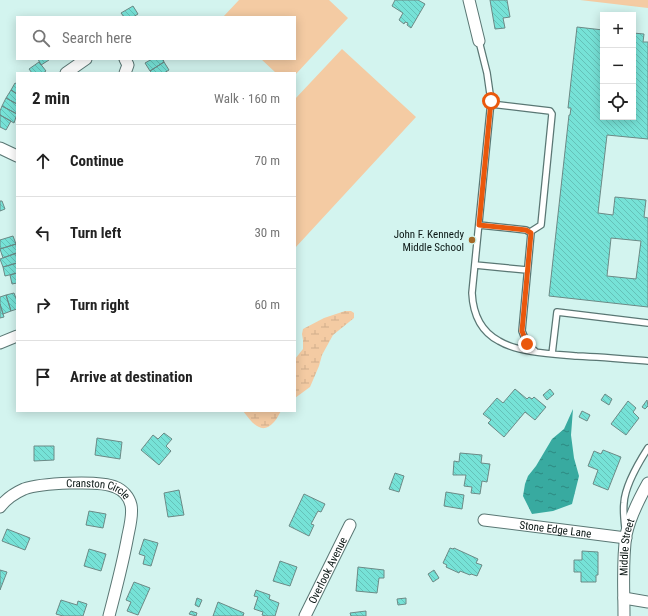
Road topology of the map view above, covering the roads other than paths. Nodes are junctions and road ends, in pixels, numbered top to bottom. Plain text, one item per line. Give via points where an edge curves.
1 (469, 0) edge
2 (479, 41) joint
3 (85, 60) edge
4 (126, 60) edge
5 (67, 72) edge
6 (125, 72) edge
7 (490, 104) junction
8 (0, 148) edge
9 (16, 156) edge
10 (479, 225) junction
11 (530, 232) junction
12 (475, 265) junction
13 (527, 270) junction
14 (648, 323) edge
15 (16, 336) edge
16 (0, 343) edge
17 (538, 353) junction
18 (552, 354) junction
19 (648, 361) edge
20 (648, 448) edge
21 (648, 483) edge
22 (0, 507) edge
23 (484, 520) dead end
24 (350, 525) dead end
25 (626, 538) junction
26 (624, 598) junction
27 (648, 602) edge
28 (109, 616) edge
29 (305, 616) edge
30 (624, 616) edge

1 - 2 street
2 - 7 lane via 490,89
3 - 5 street
4 - 6 street via 128,65
7 - 10 lane
7 - 11 lane via 550,111 552,114 541,225
8 - 9 street
10 - 11 lane
10 - 12 lane
11 - 13 lane
12 - 13 lane
12 - 17 lane via 472,304 482,326 502,343
13 - 17 lane via 522,331 527,344
14 - 18 lane via 557,312
15 - 16 street
17 - 18 lane
18 - 19 lane
20 - 25 lane via 625,495 623,510
21 - 25 street, Middle Street via 635,509
22 - 28 street, Cranston Circle via 15,493 34,486 96,483 112,485 124,493 131,508 130,526
23 - 25 street, Stone Edge Lane
24 - 29 street, Overlook Avenue
25 - 26 street, Middle Street
26 - 27 street
26 - 30 street, Middle Street

